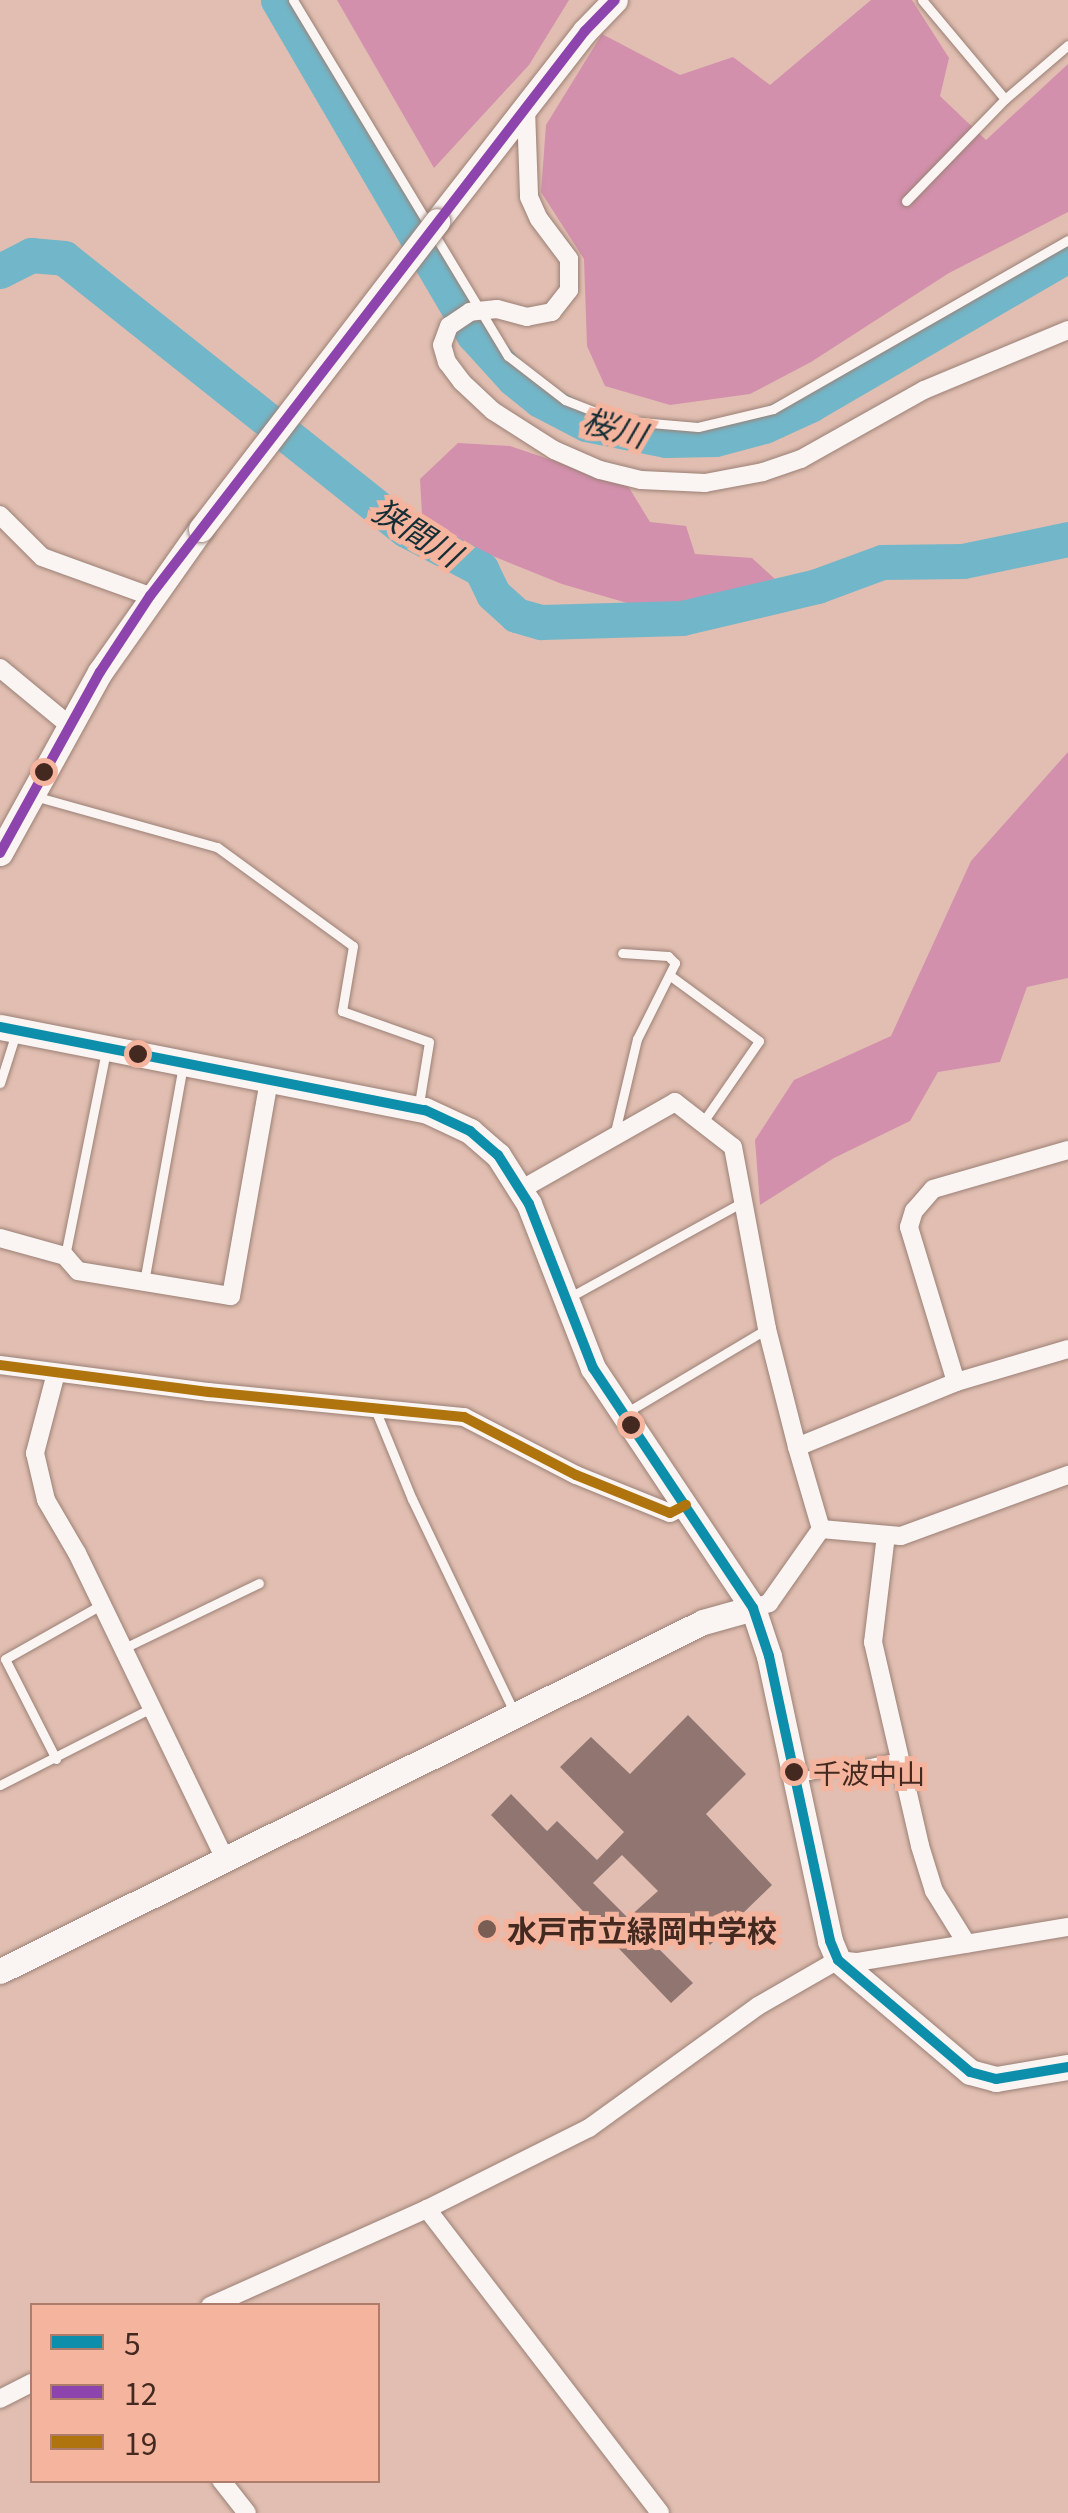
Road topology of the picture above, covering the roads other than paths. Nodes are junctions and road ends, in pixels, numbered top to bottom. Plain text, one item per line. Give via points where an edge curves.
1 (294, 0) edge
2 (615, 0) edge
3 (922, 0) edge
4 (1068, 45) edge
5 (1005, 99) junction
6 (526, 109) junction
7 (906, 201) dead end
8 (1068, 240) edge
9 (476, 311) junction
10 (1068, 330) edge
11 (0, 515) edge
12 (150, 596) junction
13 (0, 668) edge
14 (70, 726) junction
15 (32, 795) junction
16 (7, 823) edge
17 (0, 853) edge
18 (622, 954) dead end
19 (672, 978) junction
20 (8, 1029) edge
21 (106, 1049) junction
22 (183, 1064) junction
23 (270, 1080) junction
24 (0, 1083) edge
25 (418, 1108) junction
26 (703, 1122) junction
27 (614, 1138) junction
28 (1068, 1150) edge
29 (522, 1189) junction
30 (743, 1202) junction
31 (0, 1238) edge
32 (65, 1256) junction
33 (144, 1282) junction
34 (564, 1300) junction
35 (766, 1329) junction
36 (1068, 1349) edge
37 (0, 1365) edge
38 (56, 1373) junction
39 (956, 1382) junction
40 (374, 1406) junction
41 (622, 1414) junction
42 (797, 1447) junction
43 (1068, 1475) edge
44 (686, 1505) junction
45 (821, 1530) junction
46 (886, 1535) junction
47 (259, 1582) dead end
48 (101, 1605) junction
49 (754, 1608) junction
50 (122, 1650) junction
51 (2, 1654) edge
52 (149, 1709) junction
53 (516, 1716) junction
54 (900, 1758) junction
55 (56, 1759) junction
56 (794, 1778) junction
57 (0, 1786) edge
58 (224, 1858) junction
59 (1068, 1928) edge
60 (967, 1944) junction
61 (838, 1960) junction
62 (0, 1972) edge
63 (1068, 2067) edge
64 (427, 2209) junction
65 (217, 2303) edge
66 (30, 2384) edge
67 (0, 2399) edge
68 (223, 2483) edge
69 (247, 2513) edge
70 (660, 2513) edge

1 - 9 lane
2 - 6 street
3 - 5 lane
4 - 5 lane
5 - 7 lane
6 - 9 street via 529,196 561,243 572,276 552,312 527,317
6 - 12 street, bridge
8 - 9 lane via 797,397 698,427 616,420 565,400 508,356
9 - 10 street via 449,326 442,345 447,362 505,420 600,470 705,483 801,459 924,390
11 - 12 street via 42,556
12 - 14 street
13 - 14 street
14 - 15 street
15 - 16 street
15 - 25 lane via 217,847 353,946 342,1011 429,1042
16 - 17 street
18 - 19 lane via 668,956 676,963
19 - 26 lane via 758,1041
19 - 27 lane via 637,1038
20 - 21 street
20 - 24 lane
21 - 22 street
21 - 32 lane
22 - 23 street
22 - 33 lane
23 - 25 street
23 - 33 street via 230,1296
25 - 29 street via 483,1141
26 - 27 street via 674,1102
26 - 30 street via 733,1147
27 - 29 street
28 - 39 street via 934,1189 914,1211 909,1226
29 - 34 street
30 - 34 lane
30 - 35 street
31 - 32 street
32 - 33 street via 78,1272
34 - 41 street
35 - 41 lane
35 - 42 street
36 - 39 street
37 - 38 street
38 - 40 street
38 - 48 street via 35,1454 46,1500
39 - 42 street
40 - 44 street via 464,1417 670,1513
40 - 53 lane
41 - 44 street
42 - 45 street
43 - 46 street via 900,1536
44 - 49 street
45 - 46 street
45 - 49 street via 769,1603
46 - 54 street via 873,1642
47 - 50 lane
48 - 50 street
48 - 51 lane
49 - 53 street via 703,1622
49 - 56 street
50 - 52 street
51 - 55 lane
52 - 55 lane
52 - 58 street
53 - 58 street
54 - 56 lane
54 - 60 street via 934,1891
55 - 57 lane
56 - 61 street
58 - 62 street
59 - 60 street
60 - 61 street
61 - 63 street via 970,2072 996,2078
61 - 64 street via 758,2006 589,2128
64 - 65 street
64 - 70 street
66 - 67 street
68 - 69 street

